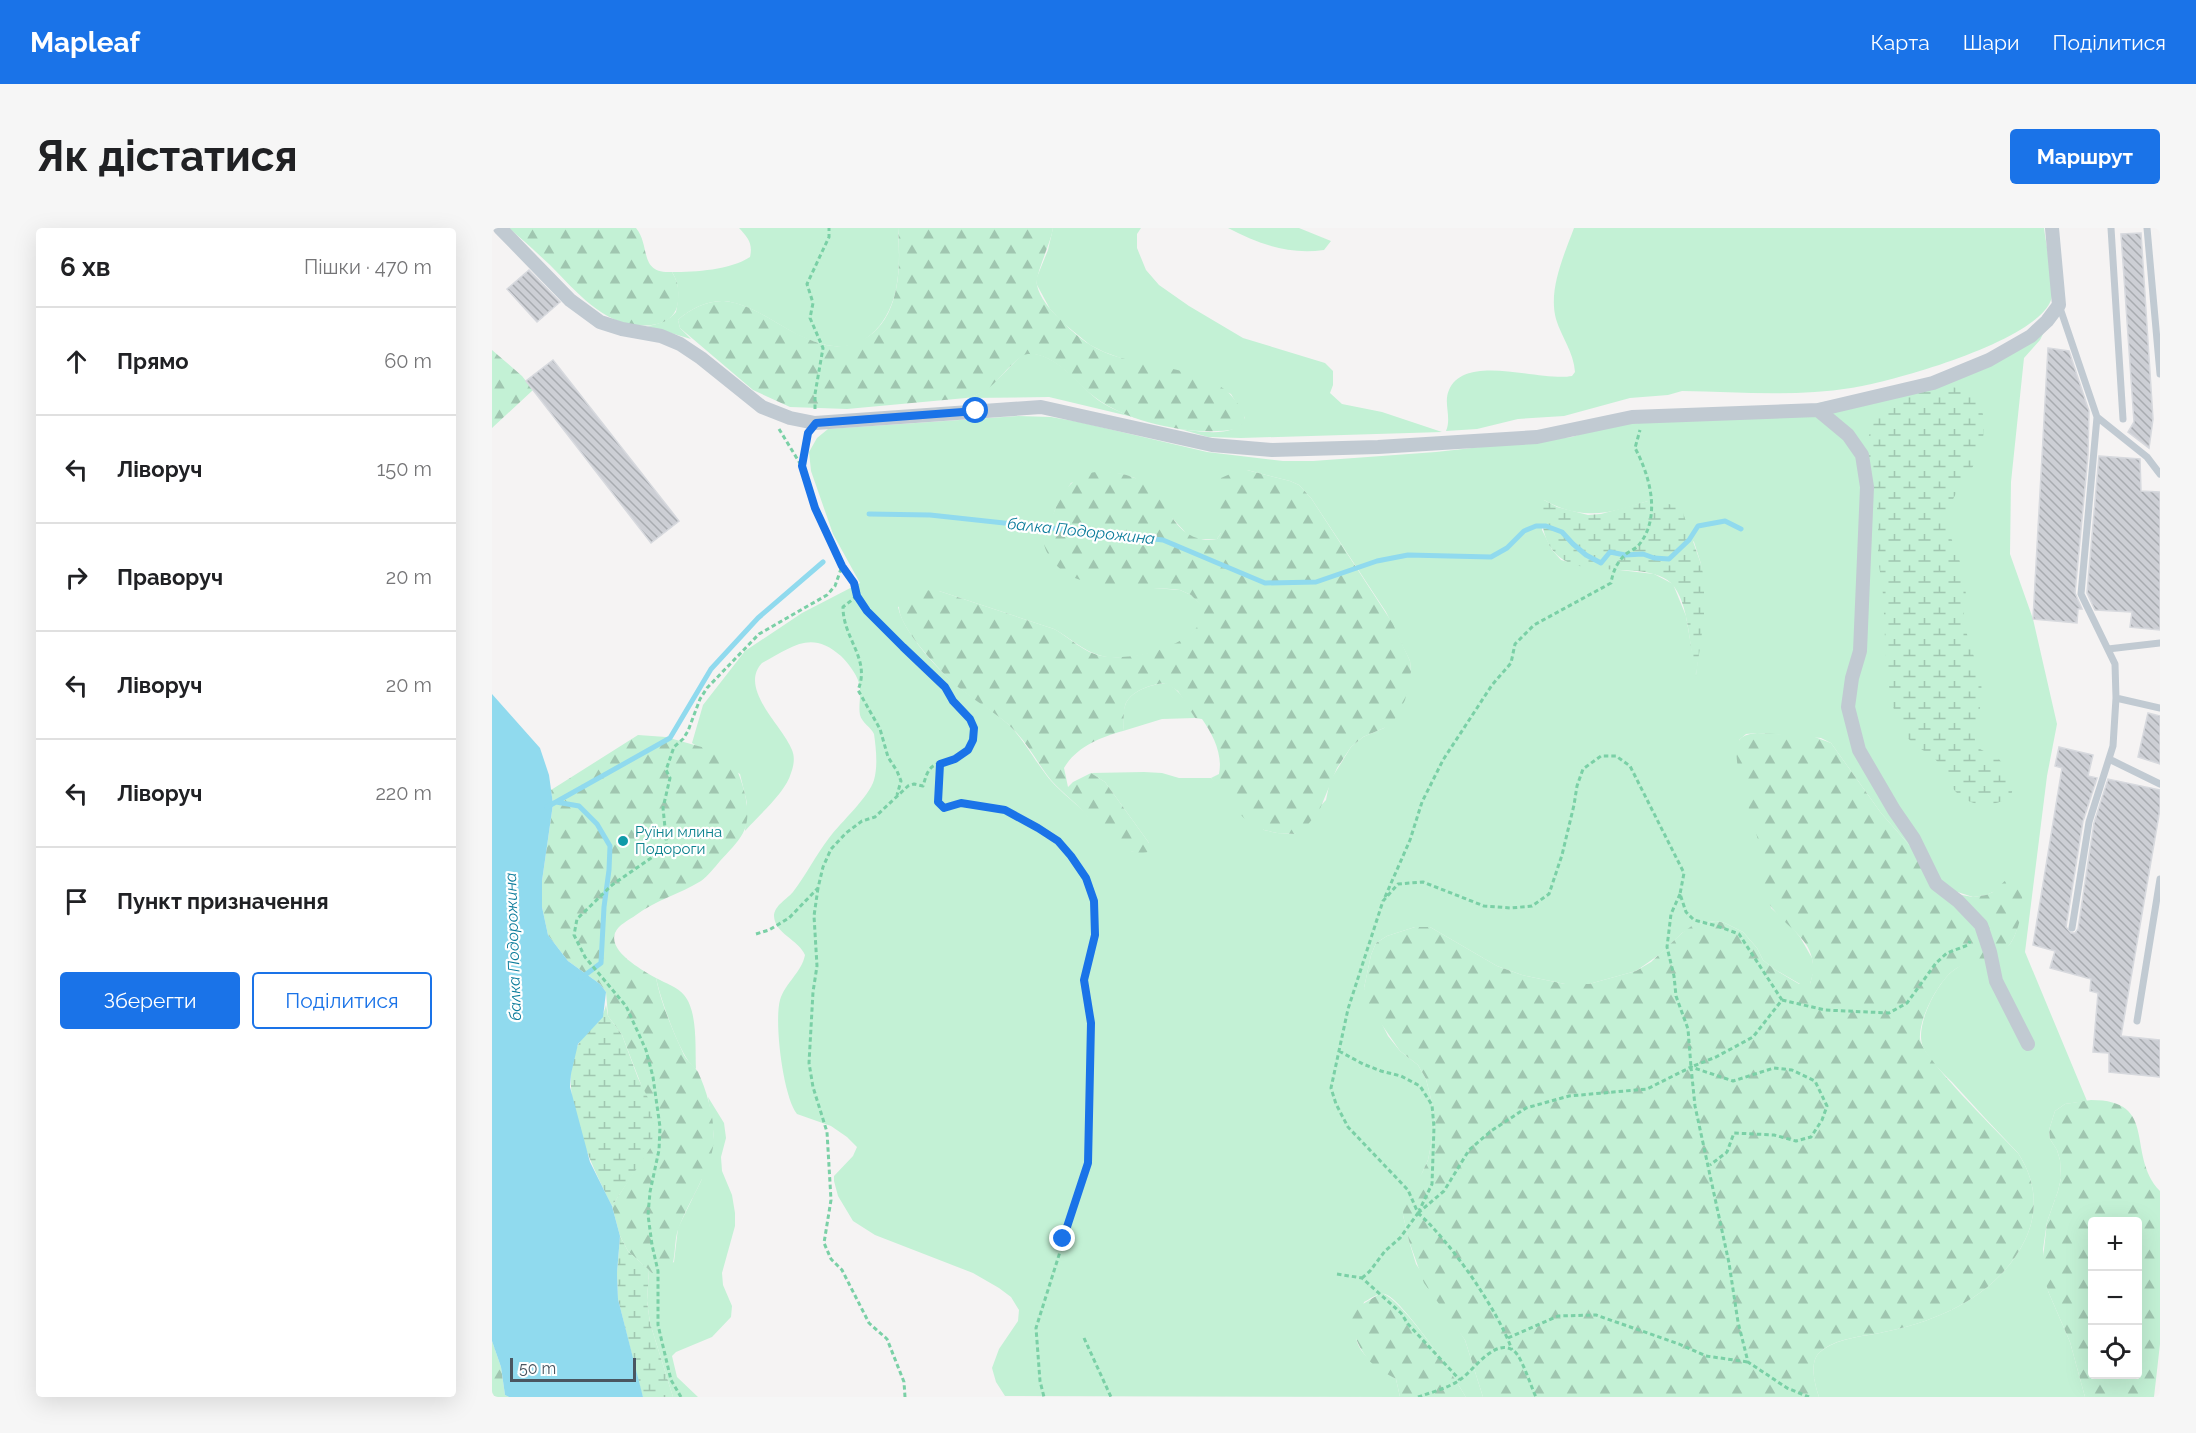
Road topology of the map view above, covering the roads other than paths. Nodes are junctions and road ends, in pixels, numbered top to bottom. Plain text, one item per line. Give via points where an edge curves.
1 (500, 228) edge
2 (2052, 228) edge
3 (2111, 228) edge
4 (2147, 228) edge
5 (2059, 305) junction
6 (2160, 374) edge
7 (1818, 410) junction
8 (2097, 417) junction
9 (2123, 419) dead end
10 (2160, 474) edge
11 (2160, 643) edge
12 (2108, 649) junction
13 (2116, 698) junction
14 (2160, 708) edge
15 (2109, 759) junction
16 (2160, 784) edge
17 (2160, 879) edge
18 (2072, 928) dead end
19 (2137, 1021) dead end
20 (2028, 1044) dead end

1 - 7 street via 581,310 600,322 681,344 762,407 816,423 1041,407 1212,446 1272,450 1537,437 1641,416
2 - 5 street
3 - 9 lane
4 - 6 lane
5 - 7 street via 2031,336 1989,360 1933,382
5 - 8 lane
7 - 20 street via 1848,435 1862,455 1867,486 1860,651 1848,706 1859,750 1914,839 1936,884 1981,925 1996,981
8 - 10 lane via 2147,457
8 - 12 lane via 2081,594
11 - 12 lane
12 - 13 lane via 2115,664
13 - 14 lane
13 - 15 lane
15 - 16 lane
15 - 18 lane via 2089,822
17 - 19 lane

